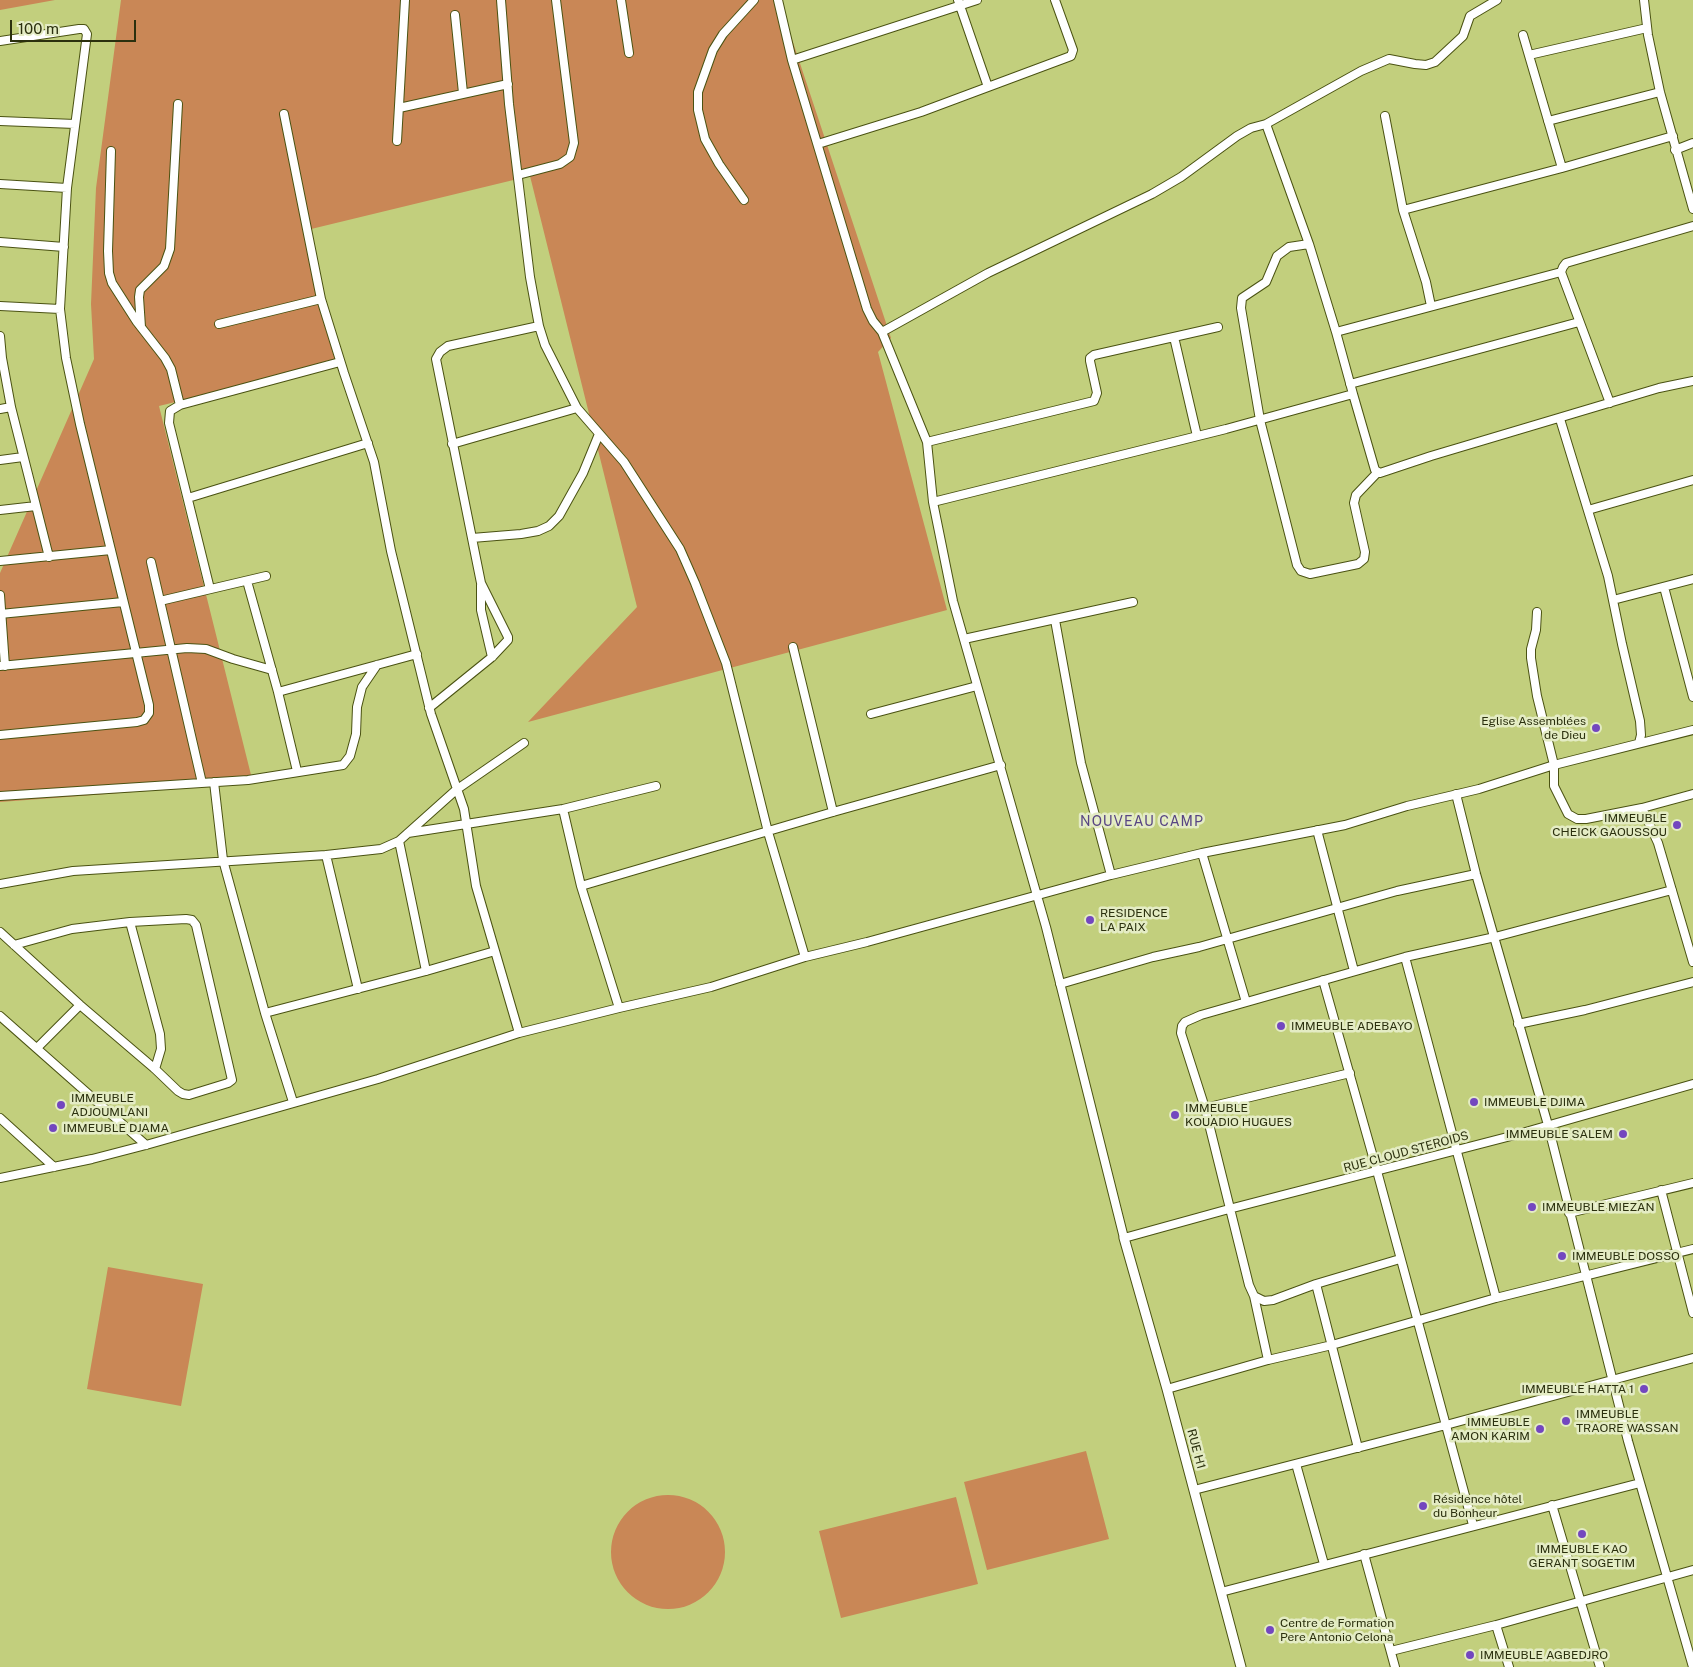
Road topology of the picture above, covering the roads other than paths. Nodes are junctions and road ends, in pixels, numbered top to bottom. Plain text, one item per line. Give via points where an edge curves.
1 (405, 0) edge
2 (501, 0) edge
3 (556, 0) edge
4 (620, 0) edge
5 (754, 0) edge
6 (778, 0) edge
7 (977, 0) edge
8 (1055, 0) edge
9 (1497, 0) edge
10 (1644, 0) edge
11 (959, 3) edge
12 (454, 15) dead end
13 (1647, 28) junction
14 (1523, 35) dead end
15 (0, 41) edge
16 (630, 53) dead end
17 (1529, 55) junction
18 (792, 60) junction
19 (508, 84) junction
20 (988, 87) junction
21 (1660, 92) junction
22 (463, 93) junction
23 (178, 104) dead end
24 (399, 108) junction
25 (284, 114) dead end
26 (1385, 116) dead end
27 (0, 121) edge
28 (1548, 121) junction
29 (75, 124) junction
30 (1266, 124) junction
31 (1673, 136) junction
32 (396, 141) dead end
33 (1693, 143) edge
34 (818, 144) junction
35 (1675, 150) junction
36 (111, 151) dead end
37 (1562, 168) junction
38 (518, 174) junction
39 (0, 184) edge
40 (67, 188) junction
41 (744, 200) dead end
42 (1693, 209) edge
43 (1403, 210) junction
44 (1693, 226) edge
45 (0, 242) edge
46 (1309, 244) junction
47 (64, 247) junction
48 (1562, 272) junction
49 (321, 299) junction
50 (0, 306) edge
51 (1431, 306) junction
52 (60, 309) junction
53 (1579, 322) junction
54 (219, 324) dead end
55 (539, 326) junction
56 (141, 327) junction
57 (1218, 327) dead end
58 (882, 332) junction
59 (1336, 332) junction
60 (0, 336) edge
61 (1174, 337) junction
62 (1, 358) edge
63 (340, 362) junction
64 (1693, 381) edge
65 (1350, 384) junction
66 (1353, 394) junction
67 (1610, 403) junction
68 (180, 405) junction
69 (11, 407) junction
70 (577, 408) junction
71 (0, 409) edge
72 (1560, 418) junction
73 (1260, 420) junction
74 (599, 434) junction
75 (1197, 436) junction
76 (927, 442) junction
77 (368, 443) junction
78 (452, 444) junction
79 (23, 457) junction
80 (0, 460) edge
81 (1377, 473) junction
82 (1693, 480) edge
83 (188, 498) junction
84 (933, 502) junction
85 (36, 506) junction
86 (0, 510) edge
87 (1588, 510) junction
88 (472, 538) junction
89 (111, 550) junction
90 (49, 557) junction
91 (0, 561) edge
92 (151, 562) dead end
93 (266, 576) dead end
94 (1693, 579) edge
95 (247, 581) junction
96 (481, 583) junction
97 (1664, 587) junction
98 (210, 589) junction
99 (0, 596) edge
100 (160, 600) junction
101 (1613, 600) junction
102 (123, 602) junction
103 (1133, 602) dead end
104 (1538, 612) dead end
105 (1, 614) edge
106 (1055, 620) junction
107 (964, 639) junction
108 (793, 647) dead end
109 (171, 650) junction
110 (136, 654) junction
111 (417, 654) junction
112 (492, 657) junction
113 (377, 665) junction
114 (2, 666) edge
115 (272, 670) junction
116 (977, 686) junction
117 (278, 692) junction
118 (1693, 697) edge
119 (430, 708) junction
120 (872, 714) dead end
121 (1693, 730) edge
122 (0, 735) edge
123 (524, 743) dead end
124 (1639, 744) junction
125 (1001, 765) junction
126 (1554, 765) junction
127 (297, 771) junction
128 (214, 782) junction
129 (202, 783) junction
130 (656, 786) dead end
131 (456, 790) junction
132 (1456, 794) junction
133 (1693, 794) edge
134 (0, 796) edge
135 (1642, 808) junction
136 (563, 809) junction
137 (833, 812) junction
138 (465, 823) junction
139 (1316, 830) junction
140 (768, 832) junction
141 (408, 833) junction
142 (399, 841) junction
143 (1202, 853) junction
144 (326, 855) junction
145 (224, 860) junction
146 (1476, 874) junction
147 (1110, 875) junction
148 (0, 884) edge
149 (581, 886) junction
150 (1672, 890) junction
151 (1037, 896) junction
152 (1336, 907) junction
153 (130, 922) junction
154 (0, 932) edge
155 (1495, 937) junction
156 (1227, 938) junction
157 (14, 945) junction
158 (495, 951) junction
159 (805, 957) junction
160 (1405, 957) junction
161 (1693, 962) edge
162 (426, 971) junction
163 (1354, 971) junction
164 (1323, 980) junction
165 (1693, 982) edge
166 (1060, 984) junction
167 (358, 989) junction
168 (1246, 1002) junction
169 (80, 1005) junction
170 (619, 1008) junction
171 (265, 1013) junction
172 (0, 1016) edge
173 (1518, 1024) junction
174 (519, 1033) junction
175 (37, 1048) junction
176 (155, 1069) junction
177 (1350, 1073) junction
178 (1693, 1084) edge
179 (293, 1102) junction
180 (1205, 1108) junction
181 (0, 1118) edge
182 (1548, 1126) junction
183 (146, 1145) junction
184 (1456, 1150) junction
185 (54, 1167) junction
186 (1377, 1171) junction
187 (0, 1178) edge
188 (1693, 1183) edge
189 (1661, 1190) junction
190 (1230, 1209) junction
191 (1569, 1213) junction
192 (1124, 1238) junction
193 (1693, 1249) edge
194 (1678, 1253) junction
195 (1400, 1259) junction
196 (1586, 1276) junction
197 (1316, 1284) junction
198 (1254, 1296) junction
199 (1496, 1298) junction
200 (1693, 1313) edge
201 (1418, 1321) junction
202 (1332, 1345) junction
203 (1693, 1358) edge
204 (1268, 1360) junction
205 (1613, 1380) junction
206 (1167, 1390) junction
207 (1446, 1426) junction
208 (1358, 1448) junction
209 (1296, 1464) junction
210 (1640, 1483) junction
211 (1194, 1490) junction
212 (1552, 1505) junction
213 (1473, 1525) junction
214 (1364, 1554) junction
215 (1324, 1564) junction
216 (1693, 1570) edge
217 (1668, 1576) junction
218 (1221, 1592) junction
219 (1581, 1602) junction
220 (1496, 1625) junction
221 (1391, 1651) junction
222 (1241, 1667) edge
223 (1395, 1667) edge
224 (1509, 1667) edge
225 (1600, 1667) edge
226 (1693, 1667) edge

1 - 24 street
2 - 19 street
3 - 38 street via 574,143 570,157 560,164
4 - 16 street
5 - 41 street via 713,50 698,92 698,110 705,139
6 - 18 street
7 - 11 street
8 - 20 street via 1073,50 1071,56
9 - 30 street via 1470,16 1463,36 1436,62 1426,65 1390,60 1361,71
10 - 13 street
11 - 18 street
11 - 20 street
12 - 22 street
13 - 17 street
13 - 21 street
14 - 17 street
15 - 29 street via 84,29 88,34
17 - 28 street
18 - 34 street
19 - 22 street
19 - 38 street
20 - 34 street
21 - 28 street
21 - 31 street
22 - 24 street
23 - 56 street via 170,249 164,266 140,290
24 - 32 street
25 - 49 street
26 - 43 street
27 - 29 street
28 - 37 street
29 - 40 street
30 - 46 street
30 - 58 street via 1237,136 1152,194 988,273
31 - 35 street
31 - 37 street
33 - 35 street
34 - 58 street via 867,309
35 - 42 street
36 - 56 street via 109,273 112,283
37 - 43 street
38 - 55 street
39 - 40 street
40 - 47 street
43 - 51 street
44 - 48 street via 1566,264
45 - 47 street
46 - 59 street
46 - 73 street via 1289,248 1277,256 1266,282 1242,298 1246,348
47 - 52 street
48 - 51 street
48 - 53 street
49 - 54 street
49 - 63 street
50 - 52 street
51 - 59 street
52 - 89 street via 66,358
53 - 65 street
53 - 67 street
55 - 70 street via 544,345
55 - 78 street via 448,346 440,352 436,359 437,368
56 - 68 street via 160,349 171,369
57 - 61 street
58 - 76 street
59 - 65 street
60 - 62 street
61 - 75 street
61 - 76 street via 1090,358 1097,393 1094,401
62 - 69 street
63 - 68 street
63 - 77 street
64 - 67 street
65 - 66 street
66 - 73 street
66 - 81 street
67 - 72 street
68 - 83 street via 170,411 169,422
69 - 71 street
69 - 79 street
70 - 74 street
70 - 78 street
72 - 81 street
72 - 87 street
73 - 75 street
73 - 81 street via 1297,565 1302,571 1310,574 1358,564 1364,559 1354,503 1356,495
74 - 88 street via 576,486 559,516 549,526 521,534
74 - 140 street via 624,462 680,549 695,583 726,663
75 - 84 street
76 - 84 street
77 - 83 street
77 - 111 street
78 - 88 street
79 - 80 street
79 - 85 street
82 - 87 street
83 - 98 street
84 - 107 street
85 - 86 street
85 - 90 street
87 - 101 street
88 - 96 street
89 - 90 street
89 - 102 street
90 - 91 street
92 - 100 street
93 - 95 street
94 - 97 street
95 - 98 street
95 - 115 street
96 - 112 street via 480,610
96 - 112 street via 508,637
97 - 101 street
97 - 118 street
98 - 100 street
99 - 105 street
100 - 109 street
101 - 124 street via 1640,721
102 - 105 street
102 - 110 street
103 - 106 street
104 - 126 street via 1531,658
105 - 114 street
106 - 107 street
106 - 147 street via 1081,763
107 - 116 street
108 - 137 street
109 - 110 street
109 - 115 street via 206,649
109 - 129 street
110 - 114 street
110 - 122 street via 149,705 149,713 144,720
111 - 113 street
111 - 119 street
112 - 119 street
113 - 117 street
113 - 127 street via 362,687 356,734 348,761 343,765
115 - 117 street
116 - 120 street
116 - 125 street
117 - 127 street
119 - 131 street
121 - 124 street
123 - 131 street
124 - 126 street
125 - 137 street
125 - 151 street
126 - 132 street
126 - 135 street via 1554,786 1572,817 1586,819
127 - 128 street
128 - 129 street
128 - 145 street
129 - 134 street
130 - 136 street
131 - 138 street via 464,809
131 - 141 street
132 - 139 street
132 - 146 street
133 - 135 street
135 - 150 street via 1656,837
136 - 138 street
136 - 149 street
137 - 140 street
138 - 141 street
138 - 158 street via 476,886
139 - 143 street
139 - 152 street
140 - 149 street
140 - 159 street
141 - 142 street
142 - 144 street via 381,849
142 - 162 street
143 - 147 street
143 - 156 street
144 - 145 street
144 - 167 street
145 - 148 street via 72,871
145 - 171 street
146 - 152 street
146 - 155 street
147 - 151 street
149 - 170 street
150 - 155 street
150 - 161 street
151 - 159 street
151 - 166 street
152 - 156 street
152 - 163 street
153 - 157 street via 72,929
153 - 176 street via 160,1034 161,1050
153 - 176 street via 186,918 196,925 232,1080 189,1095 183,1094
154 - 157 street
155 - 160 street
155 - 173 street
156 - 166 street
156 - 168 street
157 - 169 street
158 - 162 street
158 - 174 street
159 - 170 street via 712,987
160 - 163 street
160 - 184 street
162 - 167 street
163 - 164 street
164 - 168 street
164 - 177 street
165 - 173 street
166 - 192 street
167 - 171 street
168 - 180 street via 1193,1018 1182,1026 1181,1033
169 - 175 street
169 - 176 street
170 - 174 street
171 - 179 street
172 - 175 street
173 - 182 street
174 - 179 street
175 - 183 street
177 - 180 street
177 - 186 street
178 - 182 street, RUE CLOUD STEROIDS
179 - 183 street
180 - 190 street
181 - 185 street
182 - 184 street, RUE CLOUD STEROIDS
182 - 191 street
183 - 185 street
184 - 186 street, RUE CLOUD STEROIDS
184 - 199 street
185 - 187 street
186 - 190 street, RUE CLOUD STEROIDS
186 - 195 street
188 - 189 street
189 - 191 street
189 - 194 street
190 - 192 street, RUE CLOUD STEROIDS
190 - 198 street
191 - 196 street
192 - 206 street, RUE H1
193 - 194 street
194 - 196 street
194 - 200 street
195 - 197 street
195 - 201 street
196 - 199 street
196 - 205 street
197 - 198 street via 1273,1300 1264,1301
197 - 202 street
198 - 204 street
199 - 201 street
201 - 202 street
201 - 207 street
202 - 204 street
202 - 208 street
203 - 205 street
204 - 206 street
205 - 207 street
205 - 210 street
206 - 211 street, RUE H1
207 - 208 street
207 - 213 street
208 - 209 street
209 - 211 street
209 - 215 street
210 - 212 street
210 - 217 street
211 - 218 street, RUE H1
212 - 213 street
212 - 219 street
213 - 214 street
214 - 215 street
214 - 221 street
215 - 218 street
216 - 217 street
217 - 219 street
217 - 226 street
218 - 222 street, RUE H1
219 - 220 street
219 - 225 street
220 - 221 street
220 - 224 street
221 - 223 street

